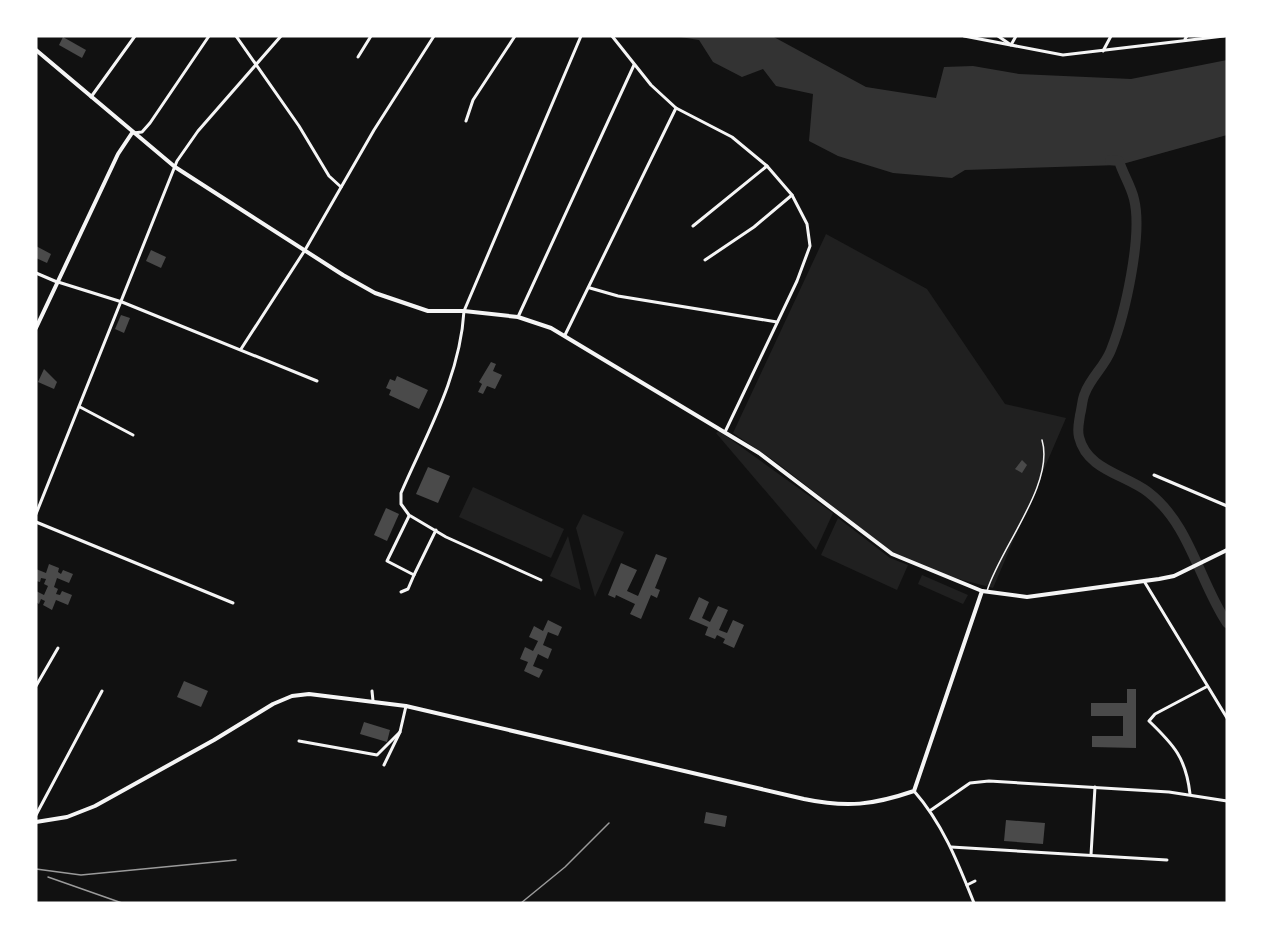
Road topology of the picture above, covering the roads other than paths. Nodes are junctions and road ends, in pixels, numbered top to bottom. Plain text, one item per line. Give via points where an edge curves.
1 (135, 36) edge
2 (209, 36) edge
3 (236, 36) edge
4 (281, 36) edge
5 (371, 36) edge
6 (434, 36) edge
7 (515, 36) edge
8 (581, 36) edge
9 (612, 36) edge
10 (964, 36) edge
11 (998, 36) edge
12 (1016, 36) edge
13 (1111, 36) edge
14 (1224, 36) edge
15 (1186, 37) edge
16 (1011, 45) junction
17 (36, 50) edge
18 (1103, 51) junction
19 (358, 57) dead end
20 (256, 65) junction
21 (634, 65) junction
22 (91, 97) junction
23 (676, 108) junction
24 (466, 121) dead end
25 (132, 133) junction
26 (767, 166) junction
27 (175, 167) junction
28 (341, 187) junction
29 (792, 195) junction
30 (693, 226) dead end
31 (305, 250) junction
32 (705, 260) dead end
33 (36, 273) edge
34 (57, 282) junction
35 (590, 288) junction
36 (122, 302) junction
37 (464, 311) junction
38 (518, 317) junction
39 (777, 321) junction
40 (36, 328) edge
41 (565, 335) junction
42 (241, 349) junction
43 (317, 381) dead end
44 (80, 407) junction
45 (725, 432) junction
46 (134, 435) dead end
47 (1042, 440) dead end
48 (1154, 475) dead end
49 (1227, 506) edge
50 (36, 514) edge
51 (409, 515) junction
52 (36, 522) edge
53 (435, 530) junction
54 (1227, 550) edge
55 (414, 575) junction
56 (541, 580) dead end
57 (1144, 581) junction
58 (985, 591) junction
59 (401, 592) dead end
60 (233, 603) dead end
61 (58, 648) dead end
62 (36, 686) edge
63 (1207, 686) junction
64 (102, 691) dead end
65 (372, 691) dead end
66 (373, 701) junction
67 (406, 706) junction
68 (1227, 718) edge
69 (400, 732) junction
70 (299, 741) dead end
71 (384, 765) dead end
72 (1095, 787) junction
73 (914, 791) junction
74 (1190, 794) junction
75 (1227, 801) edge
76 (931, 810) junction
77 (36, 815) edge
78 (36, 822) edge
79 (951, 847) junction
80 (1091, 855) junction
81 (1167, 860) dead end
82 (975, 881) dead end
83 (967, 885) junction
84 (974, 903) edge

1 - 22 street
2 - 25 street via 150,123 142,132
3 - 20 street
4 - 20 street
5 - 19 street
6 - 28 street
7 - 24 street via 473,100
8 - 37 street
9 - 21 street
10 - 16 street
11 - 16 street
12 - 16 street
13 - 18 street
14 - 15 street
15 - 18 street
16 - 18 street via 1063,55
17 - 22 main road
20 - 27 street via 183,149
20 - 28 street via 329,177
21 - 23 street
21 - 38 street
22 - 25 main road
23 - 26 street via 732,136
23 - 35 street
25 - 27 main road
25 - 34 main road
26 - 29 street
26 - 30 street
27 - 31 main road
27 - 36 street
28 - 31 street
29 - 32 street
29 - 39 street via 807,224 810,246
31 - 37 main road via 375,293 407,306 428,311
31 - 42 street
33 - 34 street
34 - 36 street
34 - 40 main road
35 - 39 street via 618,296
35 - 41 street
36 - 42 street
36 - 44 street
37 - 38 main road
37 - 51 street via 462,338 449,388 401,493 401,504
38 - 41 main road
39 - 45 street
41 - 45 main road
42 - 43 street
44 - 46 street
44 - 50 street
45 - 58 main road via 759,453 892,554
47 - 58 lane via 1046,452 1040,480
48 - 49 street
51 - 53 street
51 - 55 street via 387,561
52 - 60 street
53 - 55 street
53 - 56 street
54 - 57 main road via 1174,576
55 - 59 street via 408,589
57 - 58 main road via 1027,597
57 - 63 street
58 - 73 main road
61 - 62 street
63 - 68 street
63 - 74 street via 1149,721 1173,744 1183,762
64 - 77 street
65 - 66 street
66 - 67 main road
66 - 78 main road via 320,694 284,699 95,806 66,817
67 - 69 street
67 - 73 main road via 821,802 873,803
69 - 70 street via 376,755
69 - 71 street
72 - 74 street
72 - 76 street via 970,783
72 - 80 street
73 - 76 street
74 - 75 street
76 - 79 street
79 - 80 street
79 - 83 street
80 - 81 street
82 - 83 street
83 - 84 street

